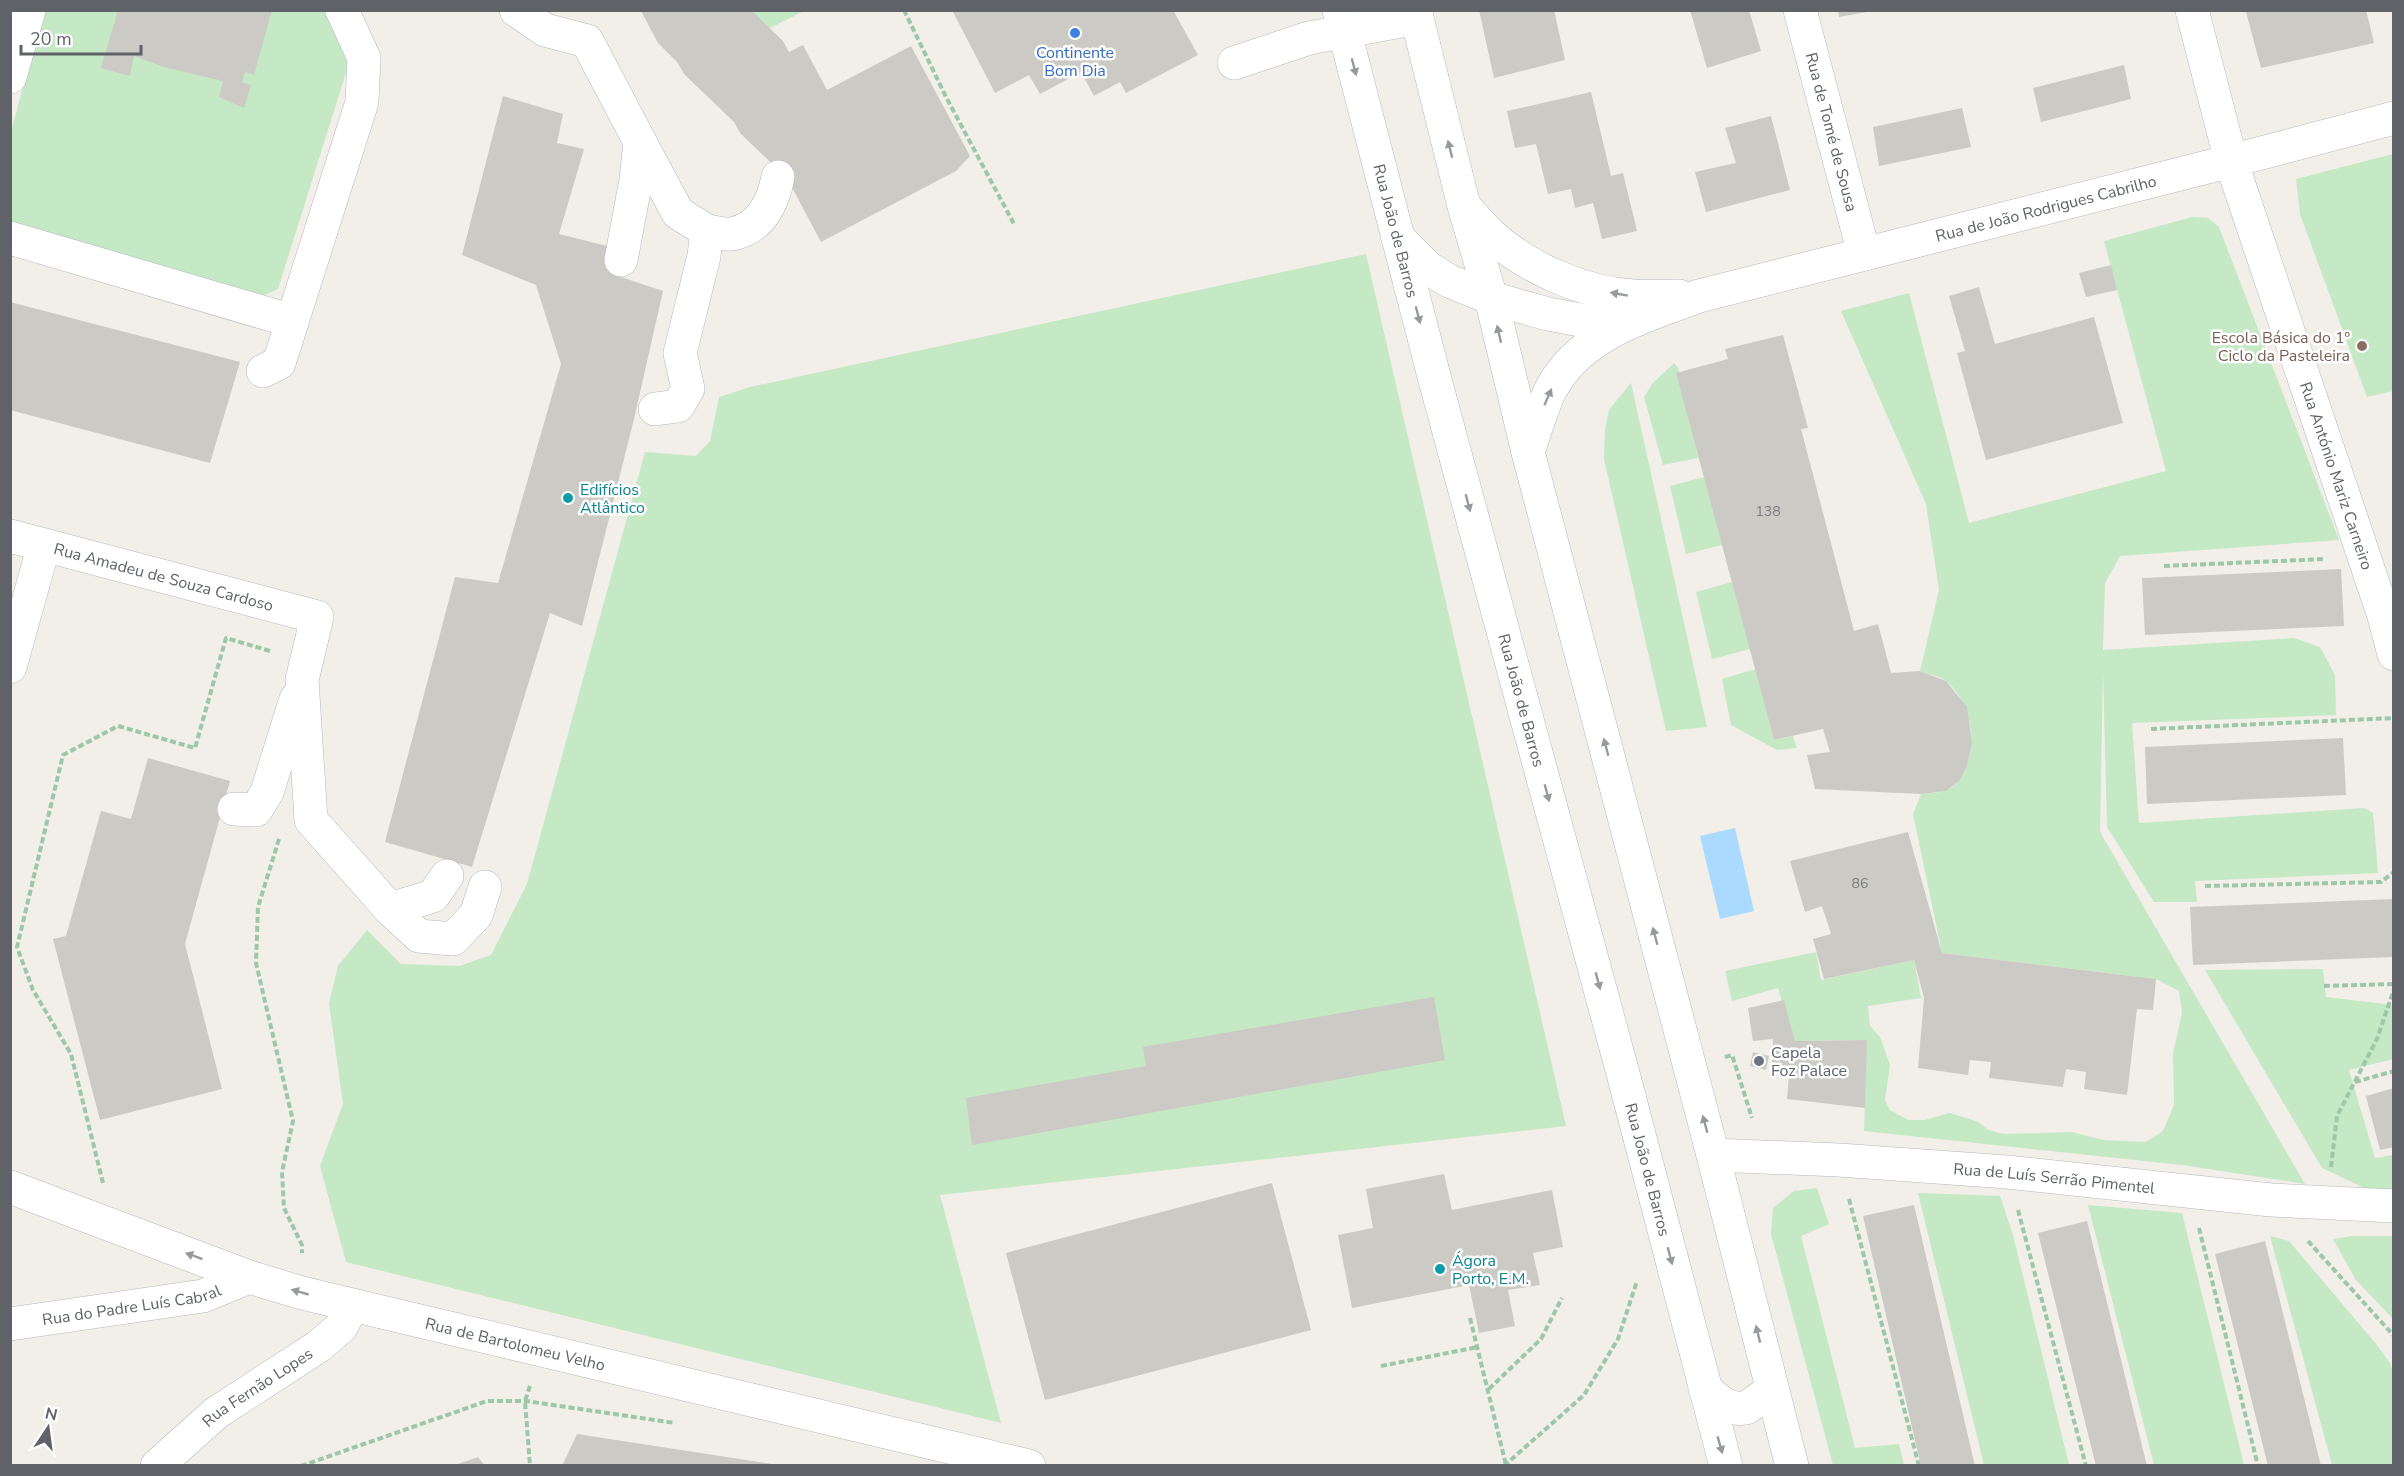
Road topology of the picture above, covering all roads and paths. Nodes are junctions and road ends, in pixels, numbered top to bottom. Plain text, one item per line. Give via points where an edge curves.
1 (29, 10) edge
2 (342, 10) edge
3 (516, 10) edge
4 (904, 10) edge
5 (1800, 10) edge
6 (2192, 10) edge
7 (1416, 14) edge
8 (1342, 21) edge
9 (1234, 63) dead end
10 (10, 77) edge
11 (2394, 118) edge
12 (640, 142) junction
13 (2231, 162) junction
14 (778, 177) dead end
15 (1464, 206) junction
16 (1014, 224) dead end
17 (707, 231) junction
18 (10, 238) edge
19 (1398, 238) junction
20 (1864, 254) junction
21 (621, 260) dead end
22 (1699, 296) junction
23 (1491, 298) junction
24 (292, 321) junction
25 (1618, 327) junction
26 (263, 371) dead end
27 (655, 409) dead end
28 (1528, 452) junction
29 (10, 536) edge
30 (44, 545) junction
31 (2364, 557) junction
32 (2164, 566) dead end
33 (2394, 654) edge
34 (10, 667) edge
35 (304, 671) junction
36 (2394, 718) edge
37 (2151, 729) dead end
38 (234, 809) dead end
39 (311, 820) junction
40 (2394, 872) edge
41 (447, 876) dead end
42 (2205, 886) dead end
43 (485, 887) dead end
44 (390, 909) junction
45 (2324, 986) dead end
46 (2394, 986) edge
47 (2394, 1071) edge
48 (2355, 1082) junction
49 (1713, 1155) junction
50 (1839, 1160) junction
51 (2007, 1172) junction
52 (10, 1187) edge
53 (2190, 1190) junction
54 (106, 1193) dead end
55 (2271, 1200) junction
56 (2323, 1203) junction
57 (2394, 1206) edge
58 (1639, 1272) dead end
59 (249, 1277) junction
60 (302, 1293) junction
61 (1562, 1298) dead end
62 (352, 1306) junction
63 (1470, 1318) dead end
64 (10, 1324) edge
65 (2393, 1337) edge
66 (1478, 1347) junction
67 (540, 1349) junction
68 (1381, 1366) dead end
69 (1488, 1389) junction
70 (1705, 1389) junction
71 (1772, 1390) junction
72 (526, 1401) junction
73 (685, 1425) dead end
74 (1505, 1465) edge
75 (156, 1466) edge
76 (301, 1466) edge
77 (530, 1466) edge
78 (1029, 1466) edge
79 (1726, 1466) edge
80 (1792, 1466) edge
81 (1919, 1466) edge
82 (2086, 1466) edge
83 (2258, 1466) edge

1 - 10 street
2 - 24 street via 363,58 362,102
3 - 12 street via 545,30 587,41
4 - 16 path
5 - 20 street, Rua de Tomé de Sousa
6 - 13 street, Rua António Mariz Carneiro
7 - 8 street
15 -> 7 street
8 - 9 street via 1309,38
8 -> 19 street, Rua João de Barros
11 - 13 street, Rua de João Rodrigues Cabrilho
12 - 17 street via 678,213
12 - 21 street
13 - 20 street, Rua de João Rodrigues Cabrilho
13 - 31 street, Rua António Mariz Carneiro
14 - 17 street via 768,208 758,222 730,234
22 -> 15 street, Rua de João Rodrigues Cabrilho via 1631,296 1596,290 1559,277 1492,236
15 - 23 street
17 - 27 street via 680,353 688,389 678,406
18 - 24 street
19 - 23 street via 1427,267 1449,281
19 -> 70 street, Rua João de Barros
20 - 22 street, Rua de João Rodrigues Cabrilho
22 - 25 street, Rua de João Rodrigues Cabrilho
23 - 25 street via 1548,315
28 -> 23 street
24 - 26 street via 279,363
28 -> 25 street, Rua de João Rodrigues Cabrilho via 1551,390 1566,368 1593,342
49 -> 28 street
29 - 30 street, Rua Amadeu de Souza Cardoso
30 - 34 street
30 - 35 street, Rua Amadeu de Souza Cardoso via 317,617
31 - 32 path
31 - 33 street, Rua António Mariz Carneiro
35 - 38 street via 267,792 256,810
35 - 39 street
35 - 54 path via 225,638 195,748 118,726 63,755 17,947 33,990 71,1054
36 - 37 path
39 - 44 street
39 - 60 path via 279,839 258,907 256,963 293,1121 282,1172 284,1208 302,1245
40 - 42 path via 2381,882
41 - 44 street via 433,896
43 - 44 street via 476,915 453,939 419,936
45 - 46 path
46 - 48 path via 2377,1039
47 - 48 path
48 - 56 path via 2337,1116 2334,1157
49 - 50 street, Rua de Luís Serrão Pimentel
71 -> 49 street
50 - 51 street, Rua de Luís Serrão Pimentel
50 - 81 path
51 - 53 street, Rua de Luís Serrão Pimentel
51 - 82 path
59 -> 52 street, Rua de Bartolomeu Velho
53 - 55 street, Rua de Luís Serrão Pimentel
53 - 83 path
55 - 56 street, Rua de Luís Serrão Pimentel
55 - 65 path
56 - 57 street, Rua de Luís Serrão Pimentel
58 - 74 path via 1618,1339 1584,1395
60 -> 59 street, Rua de Bartolomeu Velho
59 - 64 street, Rua do Padre Luís Cabral via 203,1296
60 - 62 street, Rua de Bartolomeu Velho
61 - 69 path via 1542,1339
62 - 67 street, Rua de Bartolomeu Velho
62 - 75 street, Rua Fernão Lopes via 340,1327 320,1346 216,1413
63 - 66 path
66 - 68 path
66 - 69 path
67 - 72 path
67 - 78 street, Rua de Bartolomeu Velho
69 - 74 path
70 - 71 street via 1729,1408 1746,1408
70 -> 79 street, Rua João de Barros
71 - 80 street
72 - 73 path
72 - 76 path via 487,1401
72 - 77 path

